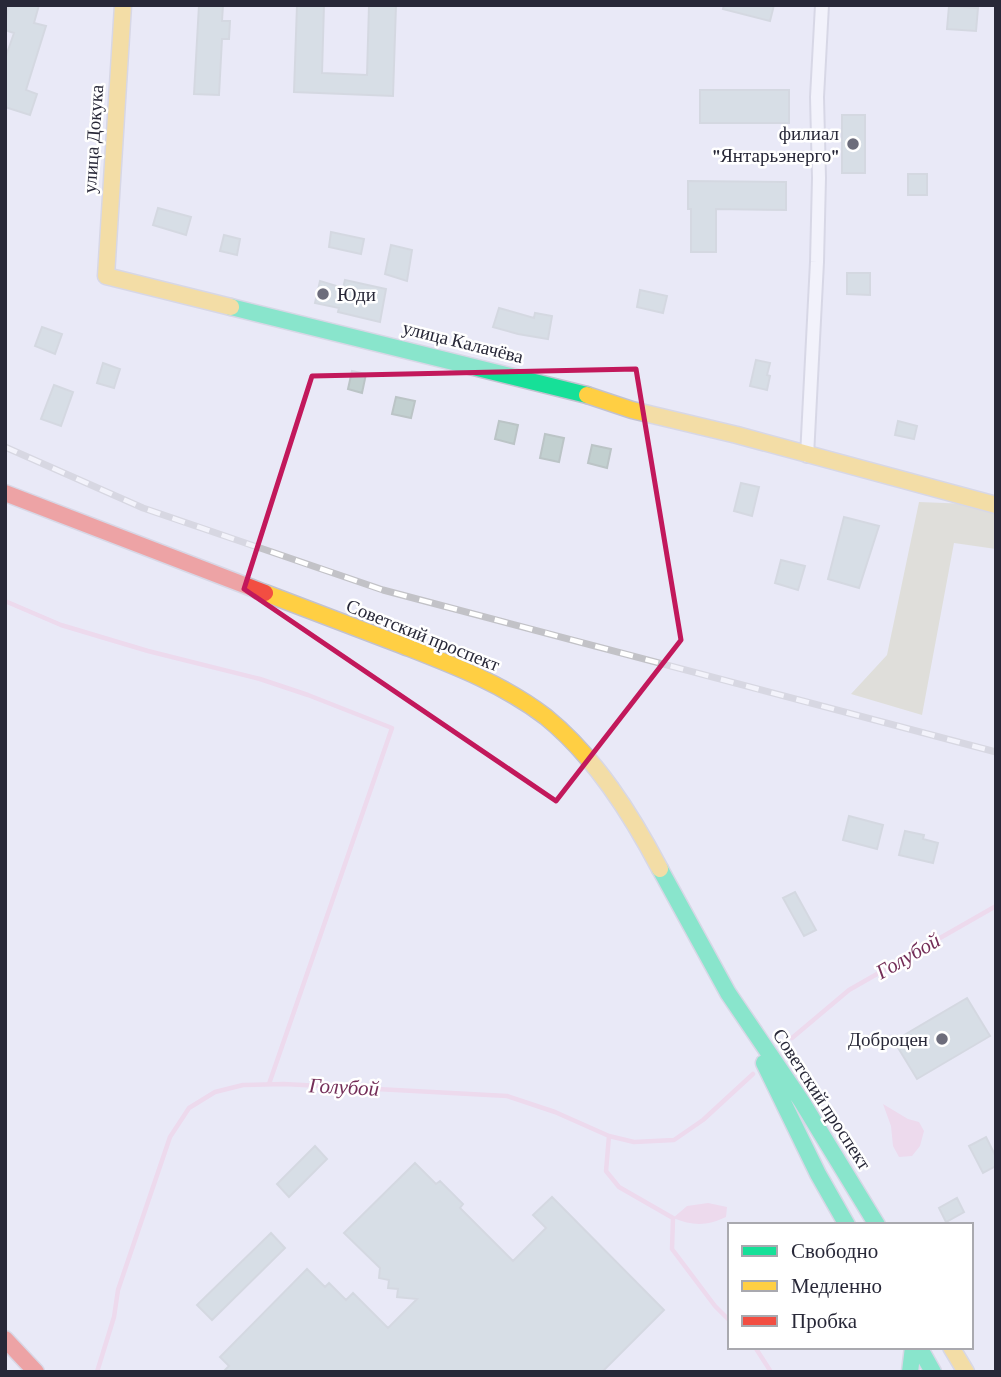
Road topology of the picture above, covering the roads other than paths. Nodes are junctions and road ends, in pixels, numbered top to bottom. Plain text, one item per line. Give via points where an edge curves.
1 (123, 5) edge
2 (822, 5) edge
3 (106, 276) joint
4 (807, 456) junction
5 (5, 494) edge
6 (996, 505) edge
7 (730, 996) junction
8 (846, 1223) edge
9 (876, 1223) edge
10 (5, 1339) edge
11 (915, 1349) edge
12 (917, 1349) edge
13 (952, 1349) edge
14 (36, 1372) edge
15 (909, 1372) edge
16 (933, 1372) edge
17 (966, 1372) edge

1 - 3 main road, улица Докука
2 - 4 street via 817,262
3 - 4 main road, улица Калачёва via 566,390
4 - 6 main road, улица Калачёва
5 - 7 main road, Советский проспект via 428,655 520,698 587,758 634,822
7 - 8 main road, Советский проспект
7 - 9 main road, Советский проспект
10 - 14 main road
11 - 15 main road
12 - 16 main road
13 - 17 main road

